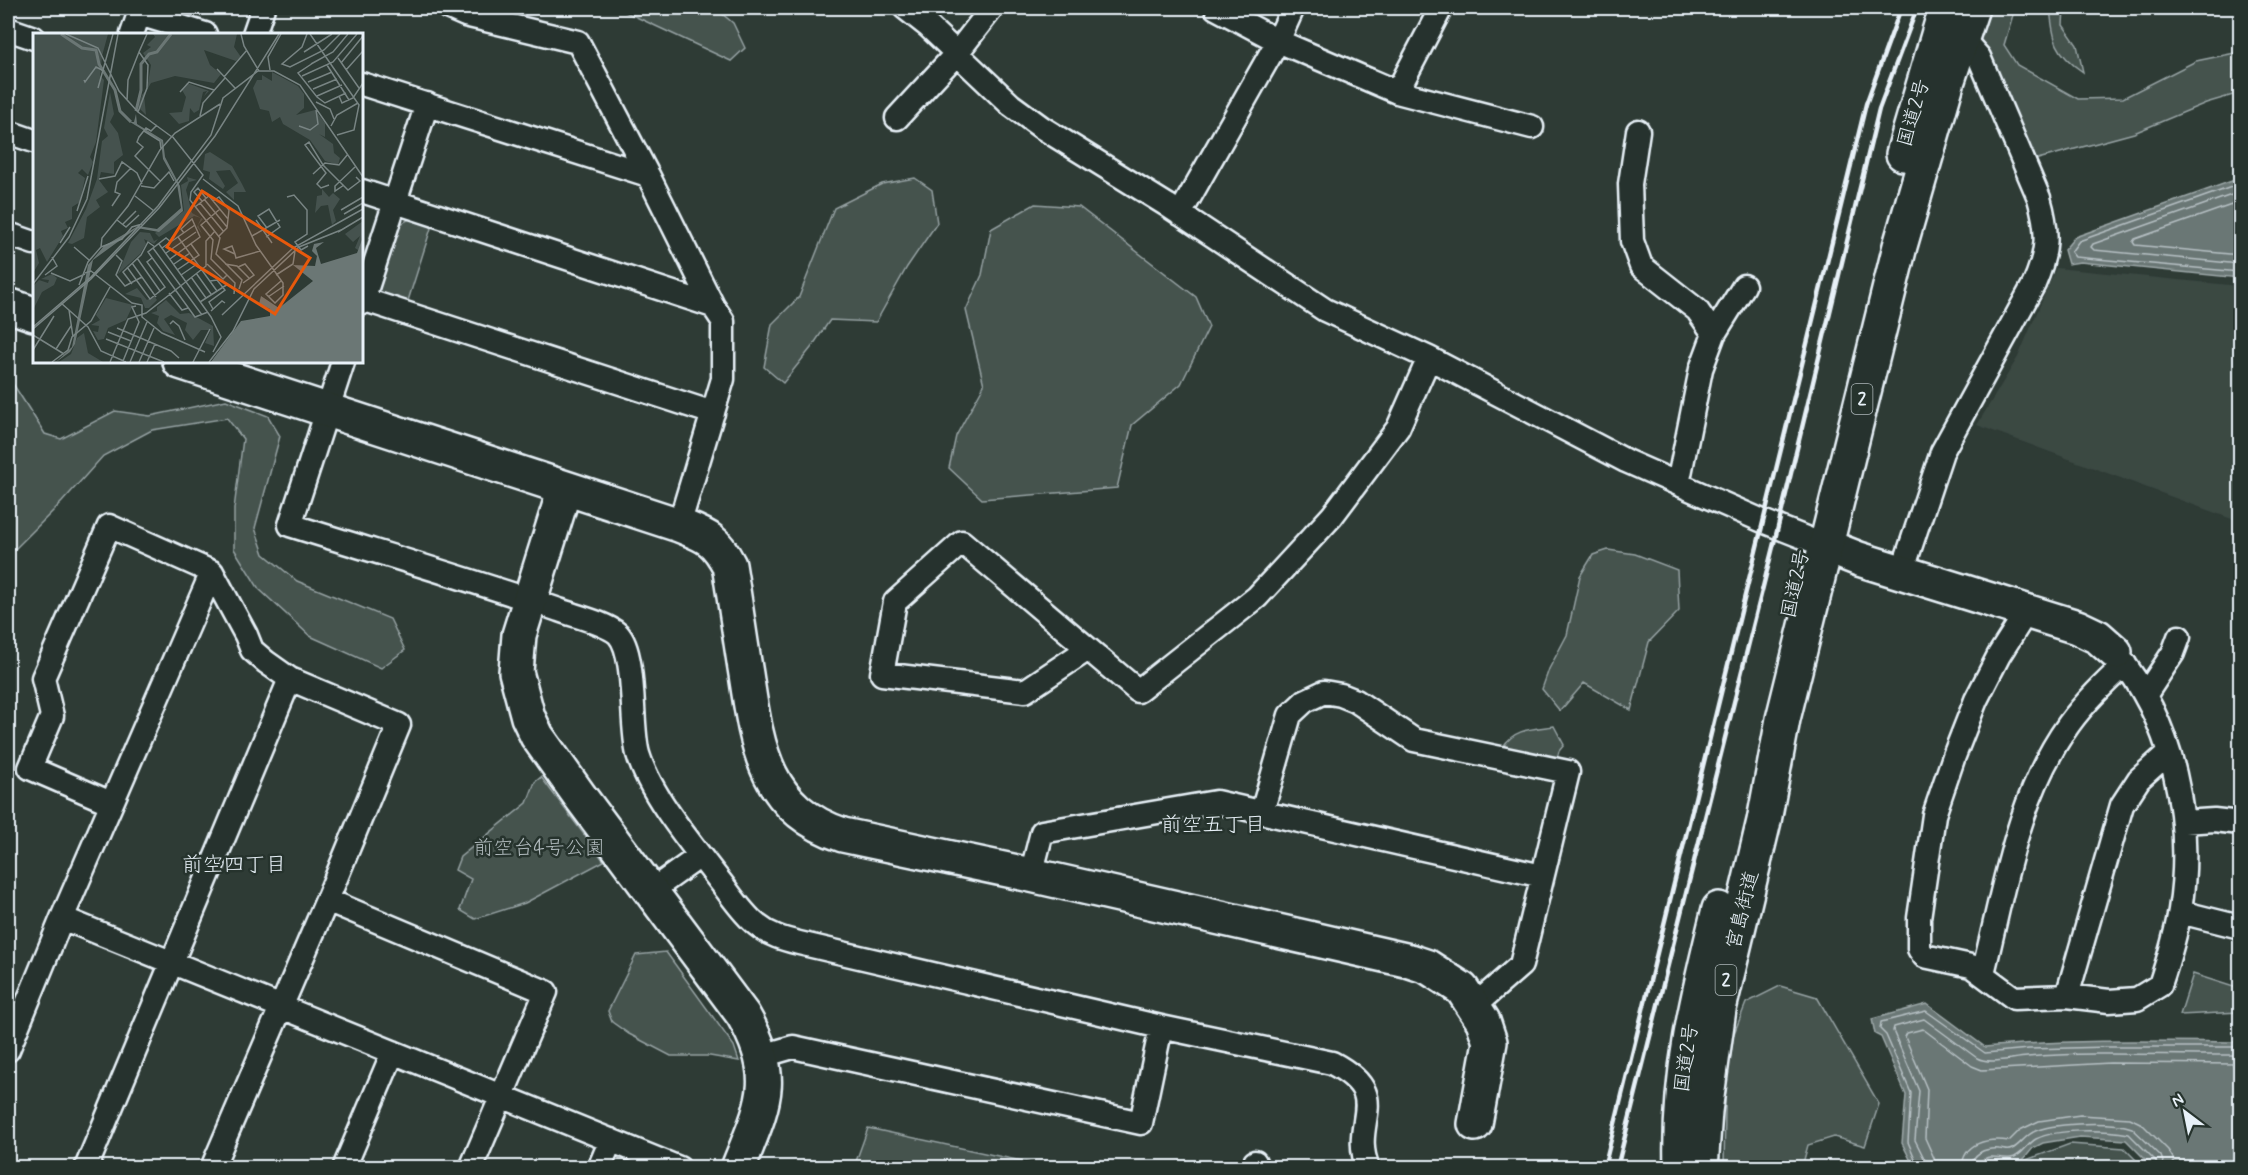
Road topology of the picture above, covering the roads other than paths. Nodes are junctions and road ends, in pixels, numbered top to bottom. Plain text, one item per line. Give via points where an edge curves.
1 (262, 8) edge
2 (449, 8) edge
3 (905, 8) edge
4 (992, 8) edge
5 (1216, 8) edge
6 (1293, 8) edge
7 (1442, 8) edge
8 (1946, 8) edge
9 (1967, 22) edge
10 (8, 29) edge
11 (132, 33) edge
12 (202, 33) edge
13 (254, 33) edge
14 (33, 38) edge
15 (1278, 41) junction
16 (957, 53) junction
17 (363, 84) edge
18 (1397, 92) junction
19 (427, 105) junction
20 (897, 118) dead end
21 (1532, 127) dead end
22 (1638, 131) dead end
23 (8, 132) edge
24 (33, 141) edge
25 (648, 175) junction
26 (363, 191) edge
27 (395, 202) junction
28 (1180, 214) junction
29 (8, 234) edge
30 (33, 243) edge
31 (1744, 286) dead end
32 (363, 298) edge
33 (363, 301) edge
34 (8, 305) edge
35 (713, 306) junction
36 (33, 314) edge
37 (1714, 334) junction
38 (1429, 358) junction
39 (183, 363) edge
40 (343, 363) edge
41 (327, 411) junction
42 (713, 412) junction
43 (1678, 484) junction
44 (565, 489) junction
45 (679, 525) junction
46 (1815, 542) junction
47 (212, 572) junction
48 (1902, 572) junction
49 (530, 600) junction
50 (2027, 611) junction
51 (2179, 637) dead end
52 (1088, 649) junction
53 (2120, 658) junction
54 (290, 679) junction
55 (2146, 694) junction
56 (2168, 753) junction
57 (1769, 796) joint
58 (111, 803) junction
59 (1262, 812) junction
60 (2184, 822) junction
61 (2241, 823) edge
62 (700, 856) junction
63 (1031, 875) junction
64 (1542, 876) junction
65 (651, 891) junction
66 (327, 900) junction
67 (2180, 912) junction
68 (62, 918) junction
69 (2241, 927) edge
70 (172, 962) junction
71 (1983, 973) junction
72 (2067, 996) junction
73 (281, 1006) junction
74 (1474, 1006) junction
75 (1161, 1027) junction
76 (8, 1050) edge
77 (393, 1052) junction
78 (762, 1056) junction
79 (502, 1096) junction
80 (1475, 1124) dead end
81 (610, 1140) junction
82 (86, 1167) edge
83 (212, 1167) edge
84 (344, 1167) edge
85 (471, 1167) edge
86 (599, 1167) edge
87 (679, 1167) edge
88 (738, 1167) edge
89 (1368, 1167) edge
90 (1681, 1167) edge
91 (1701, 1167) edge

1 - 13 street
2 - 25 street via 578,42
3 - 16 street
4 - 16 street
5 - 15 street
6 - 15 street
7 - 18 street
8 - 46 main road, 国道2号 / 2 via 1879,239
9 - 46 main road, 国道2号 / 2
9 - 48 street via 2039,198 2047,242 2034,284 1942,452
10 - 14 street
11 - 12 street via 139,14
15 - 18 street
15 - 28 street
16 - 20 street
16 - 28 street via 1011,105 1041,127
17 - 19 street
18 - 21 street
19 - 25 street
19 - 27 street
22 - 37 street via 1631,195 1632,241 1641,266 1697,310
23 - 24 street
25 - 35 street
26 - 27 street
27 - 32 street
27 - 35 street
28 - 38 street via 1325,309
29 - 30 street
31 - 37 street
33 - 42 street
34 - 36 main road
35 - 42 street via 723,321 723,379
37 - 43 street via 1701,369
38 - 43 street
38 - 52 street via 1398,429 1332,516 1257,597 1138,691
39 - 41 main road
40 - 41 street
41 - 44 main road
41 - 49 street via 290,525
42 - 45 street
43 - 46 street
44 - 45 main road
44 - 49 main road
45 - 63 main road via 705,535 720,547 729,565 759,749 790,803 825,830 843,836
46 - 48 main road
46 - 57 main road, 国道2号 / 2
46 - 90 main road, 国道2号 / 2 via 1797,586 1691,1025 1681,1105
47 - 54 street via 252,650
47 - 58 street
47 - 58 street via 109,526 43,678 52,716 30,768
48 - 50 main road
49 - 62 street via 618,634 626,649 637,752 644,771
49 - 65 main road via 519,635 516,672 528,717 537,736
50 - 53 main road via 2088,631
50 - 71 street via 1976,700 1934,814 1924,873 1919,949 1924,956 1971,966
51 - 55 street
52 - 52 street via 1025,692 882,674 895,602 962,542
53 - 55 street
53 - 71 street via 2069,724 2034,787 2017,835
54 - 66 street via 399,725
54 - 70 street
55 - 56 street
56 - 60 street
56 - 72 street via 2139,779 2122,805
57 - 91 main road, 宮島街道 / 2 via 1719,1009
58 - 68 street
59 - 63 street via 1216,802 1042,832
59 - 64 street
59 - 64 street via 1290,715 1305,701 1324,692 1341,695 1414,740 1568,771
60 - 61 street
60 - 67 street via 2185,868
62 - 65 street
62 - 75 street via 745,914 769,934
63 - 74 main road via 1410,961 1428,967 1462,989
64 - 74 street via 1521,965
65 - 78 main road via 743,1015
66 - 73 street
66 - 79 street via 546,992
67 - 69 street
67 - 72 street via 2160,985 2138,999 2109,1001
68 - 70 street
68 - 76 street
70 - 73 street
70 - 82 street
71 - 72 street via 2014,998
73 - 77 street
73 - 83 street
74 - 80 main road via 1490,1042
75 - 78 street via 1141,1123 793,1047
75 - 89 street via 1332,1063 1350,1072 1363,1088 1368,1103 1362,1143
77 - 79 street
77 - 84 street
78 - 88 main road via 763,1101
79 - 81 street
79 - 85 street
81 - 86 street
81 - 87 street

